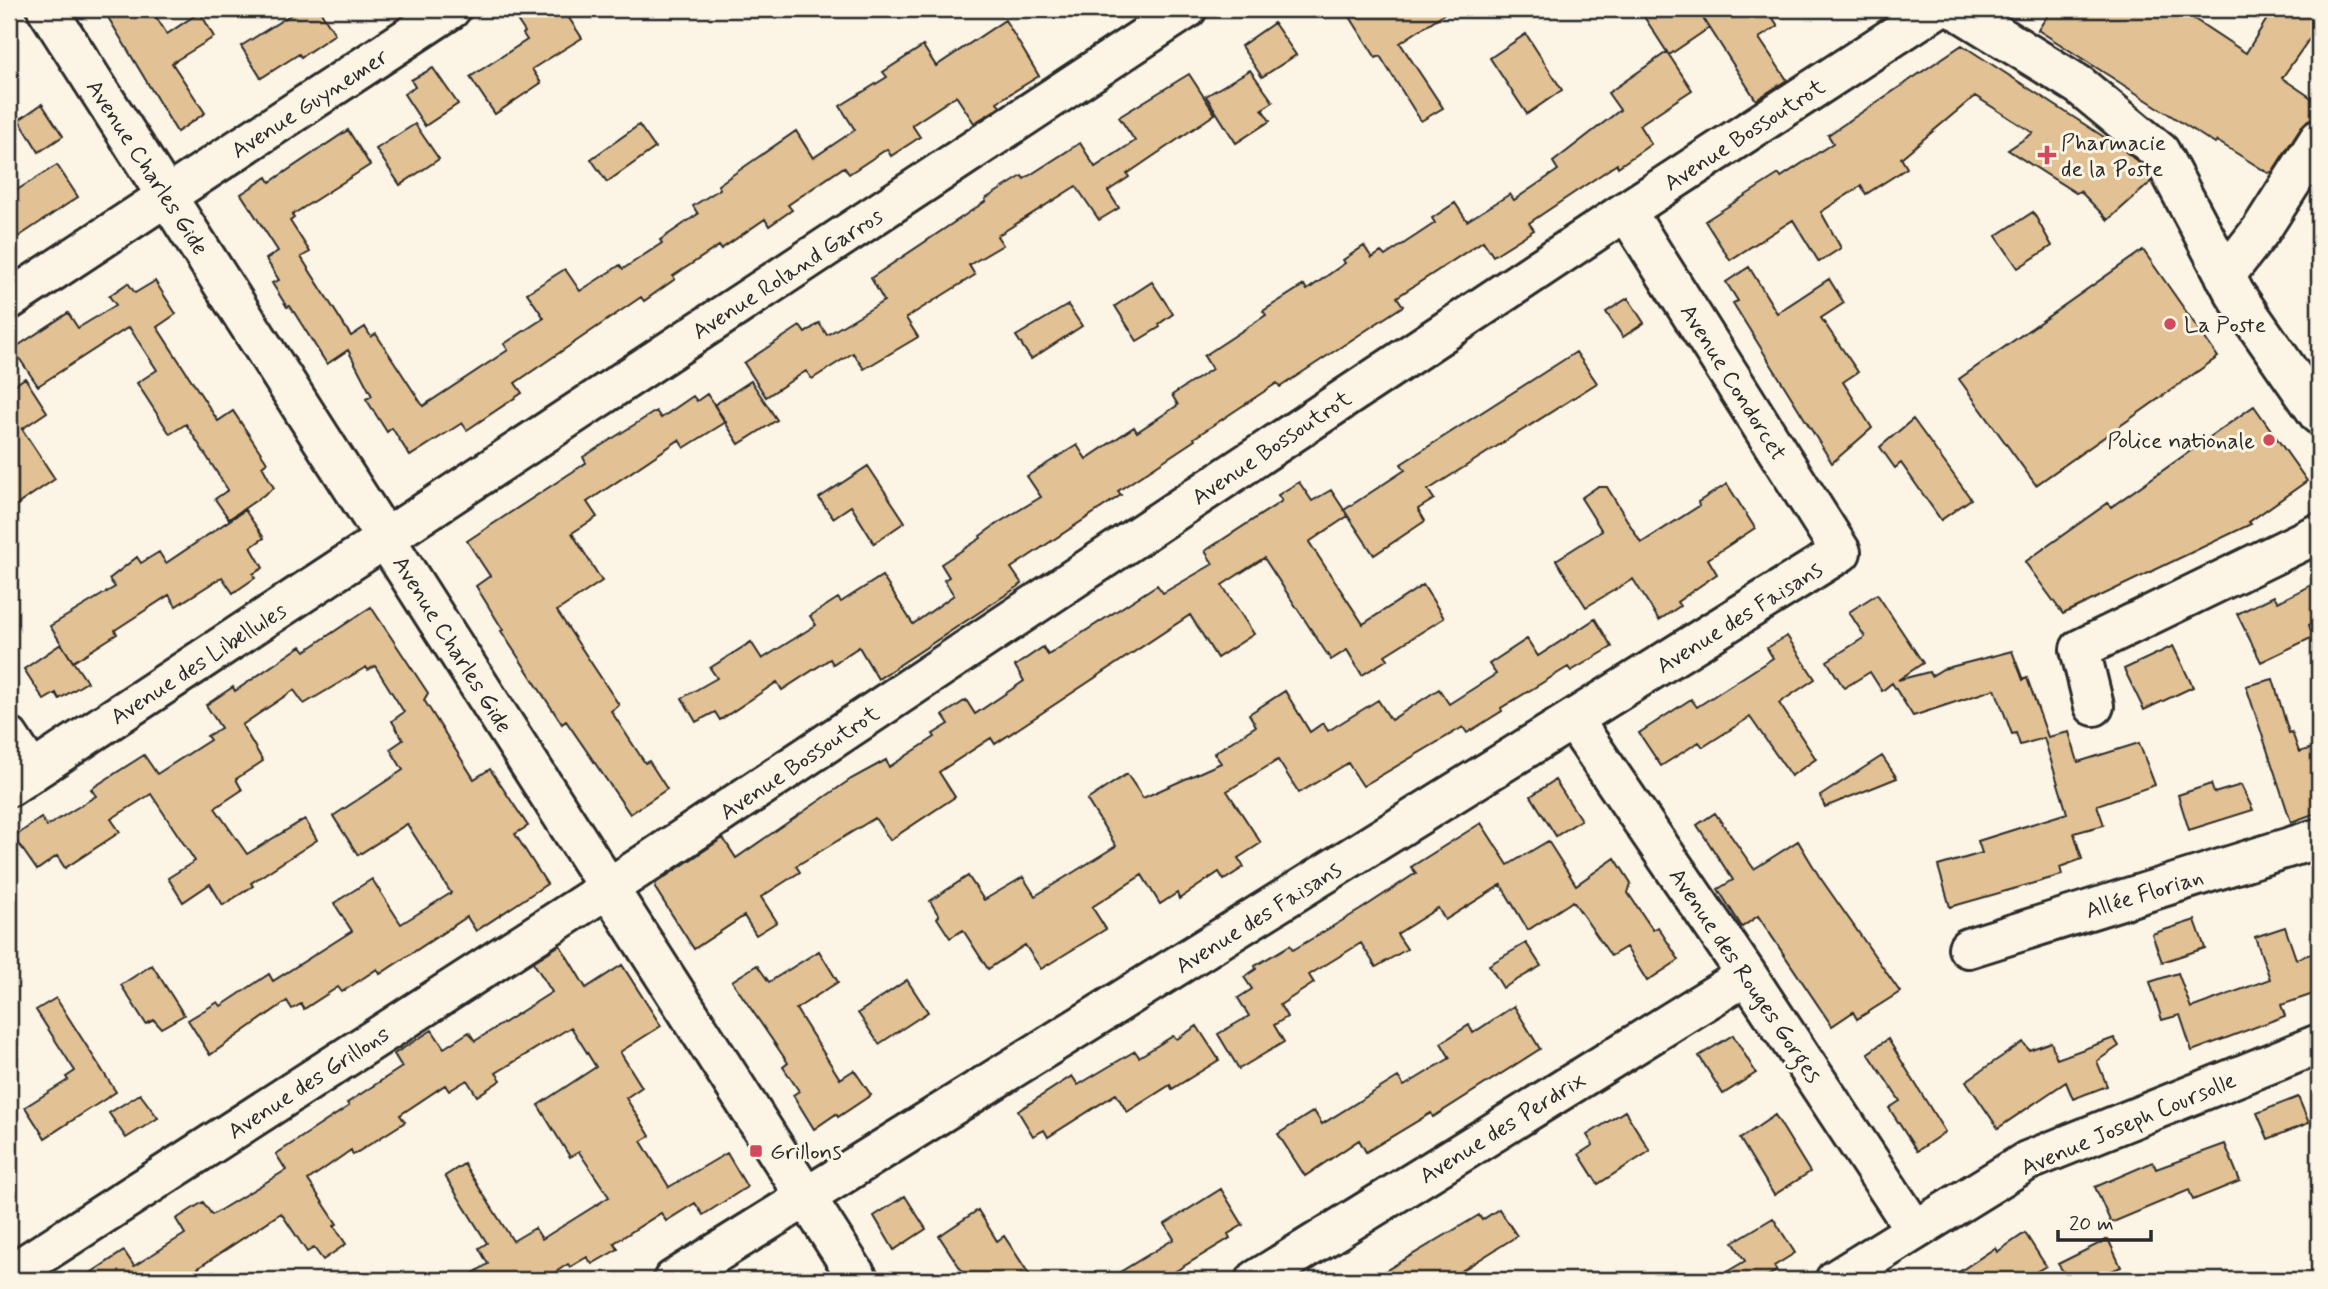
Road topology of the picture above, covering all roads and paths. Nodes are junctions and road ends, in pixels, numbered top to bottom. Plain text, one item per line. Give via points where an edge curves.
1 (47, 9) edge
2 (451, 9) edge
3 (1187, 9) edge
4 (1936, 9) edge
5 (1956, 9) edge
6 (2319, 139) edge
7 (166, 197) junction
8 (1626, 211) junction
9 (2225, 276) junction
10 (9, 300) edge
11 (2319, 415) edge
12 (2319, 533) edge
13 (387, 538) junction
14 (1842, 552) joint
15 (2094, 706) dead end
16 (1574, 720) junction
17 (9, 737) edge
18 (20, 780) edge
19 (2319, 838) edge
20 (608, 889) junction
21 (1968, 948) dead end
22 (1747, 975) junction
23 (2319, 1044) edge
24 (806, 1198) junction
25 (1915, 1230) junction
26 (9, 1275) edge
27 (673, 1280) edge
28 (859, 1280) edge
29 (1256, 1280) edge
30 (1835, 1280) edge

1 - 7 street, Avenue Charles Gide
2 - 7 street, Avenue Guynemer
3 - 13 street, Avenue Roland Garros
4 - 8 street, Avenue Bossoutrot
5 - 9 street via 2079,85 2160,152
6 - 9 street via 2261,230
7 - 10 street, Avenue Guynemer
7 - 13 street, Avenue Charles Gide
8 - 14 street, Avenue Condorcet
8 - 20 street, Avenue Bossoutrot
9 - 11 street
12 - 15 street via 2080,649
13 - 18 street, Avenue des Libellules
13 - 20 street, Avenue Charles Gide
14 - 16 street, Avenue des Faisans
16 - 22 street, Avenue des Rouges Gorges
16 - 24 street, Avenue des Faisans
17 - 18 street
19 - 21 street, Allée Florian
20 - 24 street, Avenue Charles Gide
20 - 26 street, Avenue des Grillons
22 - 25 street, Avenue des Rouges Gorges
22 - 29 street, Avenue des Perdrix
23 - 25 street, Avenue Joseph Coursolle via 2027,1161
24 - 27 street, Avenue des Faisans
24 - 28 street, Avenue Charles Gide
25 - 30 street, Avenue Joseph Coursolle

